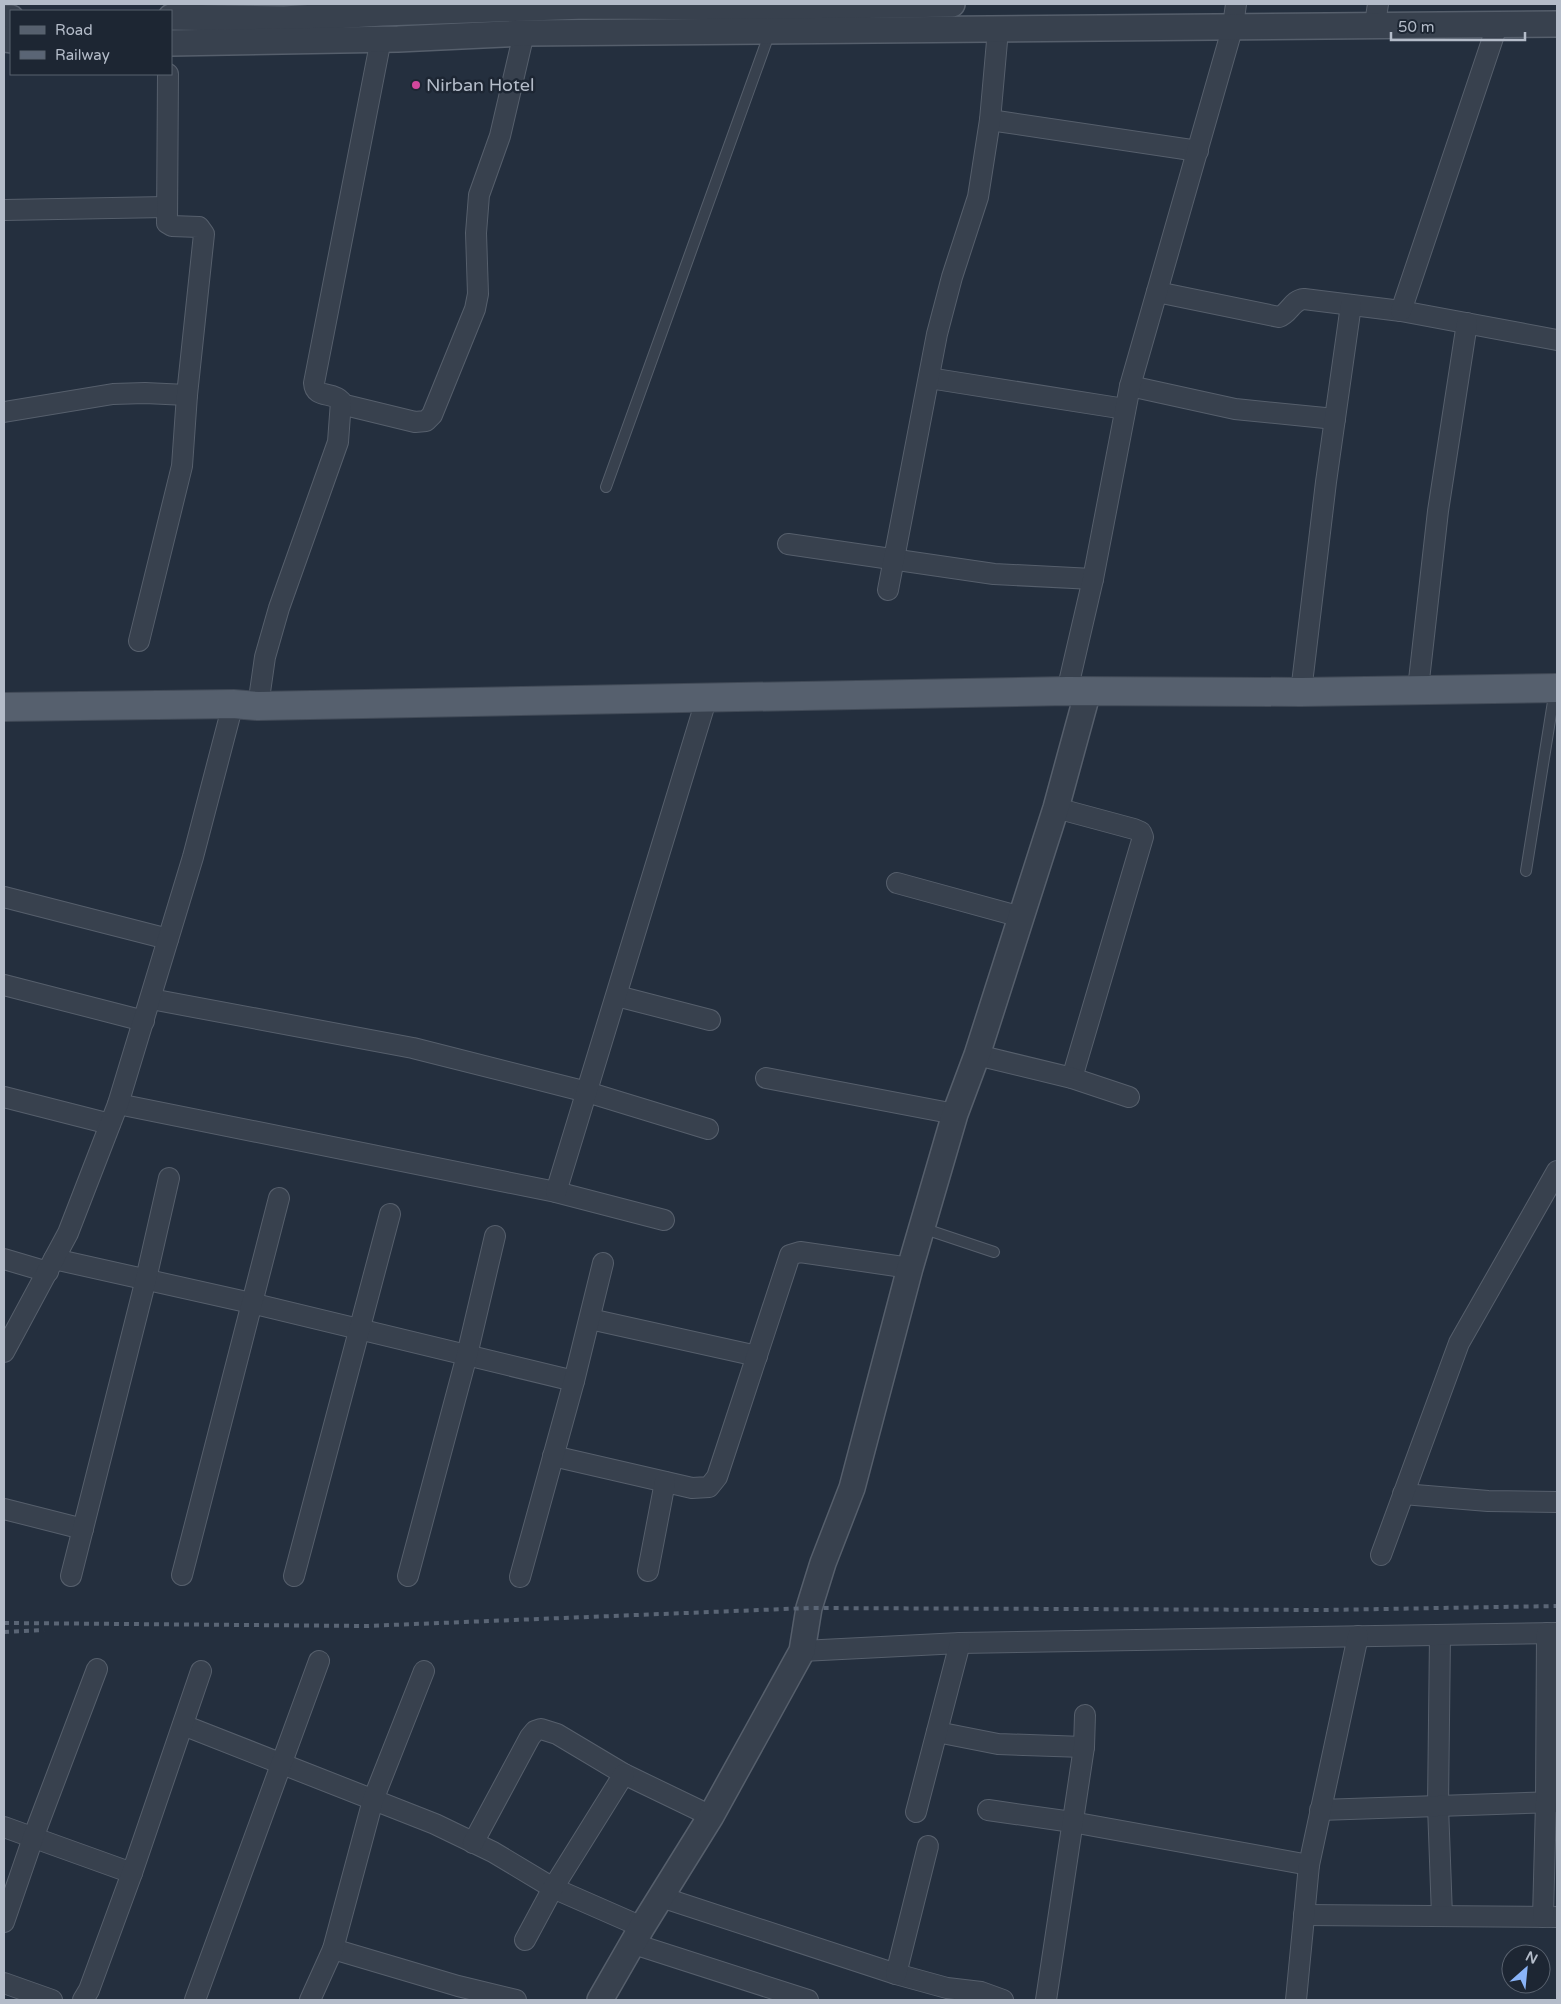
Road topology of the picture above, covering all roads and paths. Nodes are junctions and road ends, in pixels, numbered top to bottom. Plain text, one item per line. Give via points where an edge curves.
1 (952, 4) edge
2 (382, 9) edge
3 (180, 13) edge
4 (1377, 14) edge
5 (1235, 15) edge
6 (775, 19) junction
7 (284, 21) edge
8 (1557, 24) edge
9 (1497, 26) junction
10 (998, 30) junction
11 (524, 33) junction
12 (381, 39) junction
13 (178, 43) edge
14 (168, 75) edge
15 (990, 120) junction
16 (1198, 151) junction
17 (166, 207) junction
18 (4, 210) edge
19 (1157, 292) junction
20 (1351, 305) junction
21 (1401, 311) junction
22 (1467, 323) junction
23 (1557, 340) edge
24 (929, 378) junction
25 (1130, 386) junction
26 (187, 395) junction
27 (341, 404) junction
28 (1126, 409) junction
29 (4, 412) edge
30 (1335, 419) junction
31 (606, 487) dead end
32 (788, 544) dead end
33 (895, 560) junction
34 (1093, 579) junction
35 (888, 590) dead end
36 (139, 641) dead end
37 (1556, 688) edge
38 (1418, 689) junction
39 (1078, 691) junction
40 (1301, 692) junction
41 (707, 697) junction
42 (245, 705) junction
43 (4, 707) edge
44 (1056, 808) junction
45 (1526, 871) dead end
46 (897, 883) dead end
47 (4, 897) edge
48 (1021, 917) junction
49 (168, 939) junction
50 (4, 985) edge
51 (617, 996) junction
52 (151, 999) junction
53 (710, 1020) dead end
54 (144, 1021) junction
55 (977, 1055) junction
56 (766, 1078) dead end
57 (1072, 1078) junction
58 (587, 1092) junction
59 (4, 1097) edge
60 (1129, 1097) dead end
61 (118, 1104) junction
62 (955, 1114) junction
63 (110, 1124) junction
64 (708, 1129) dead end
65 (1557, 1171) edge
66 (168, 1178) dead end
67 (556, 1192) junction
68 (279, 1198) dead end
69 (390, 1214) dead end
70 (664, 1220) dead end
71 (922, 1228) junction
72 (495, 1236) dead end
73 (994, 1252) dead end
74 (4, 1259) edge
75 (603, 1263) dead end
76 (51, 1266) junction
77 (910, 1268) junction
78 (146, 1279) junction
79 (251, 1302) junction
80 (590, 1319) junction
81 (360, 1329) junction
82 (4, 1352) edge
83 (467, 1355) junction
84 (757, 1356) junction
85 (574, 1381) junction
86 (553, 1456) junction
87 (665, 1482) junction
88 (1403, 1494) junction
89 (1557, 1502) edge
90 (4, 1509) edge
91 (83, 1529) junction
92 (1380, 1555) dead end
93 (648, 1571) dead end
94 (182, 1575) dead end
95 (71, 1576) dead end
96 (294, 1576) dead end
97 (408, 1576) dead end
98 (520, 1576) dead end
99 (1552, 1633) edge
100 (1440, 1635) junction
101 (1358, 1636) junction
102 (960, 1643) junction
103 (802, 1651) junction
104 (319, 1661) dead end
105 (97, 1669) dead end
106 (201, 1671) dead end
107 (424, 1671) dead end
108 (1085, 1715) dead end
109 (183, 1724) junction
110 (937, 1732) junction
111 (1084, 1747) junction
112 (282, 1764) junction
113 (624, 1774) junction
114 (373, 1800) junction
115 (1552, 1802) edge
116 (1438, 1806) junction
117 (988, 1810) dead end
118 (1320, 1810) junction
119 (916, 1812) dead end
120 (712, 1816) junction
121 (1072, 1822) junction
122 (4, 1827) edge
123 (34, 1838) junction
124 (474, 1843) junction
125 (928, 1846) dead end
126 (1308, 1865) junction
127 (132, 1873) junction
128 (553, 1888) junction
129 (661, 1897) junction
130 (1304, 1915) junction
131 (1442, 1916) junction
132 (1550, 1917) edge
133 (4, 1922) edge
134 (638, 1935) junction
135 (525, 1940) dead end
136 (333, 1949) junction
137 (896, 1974) junction
138 (4, 1983) edge
139 (52, 2000) edge
140 (83, 2000) edge
141 (195, 2000) edge
142 (310, 2000) edge
143 (516, 2000) edge
144 (600, 2000) edge
145 (808, 2000) edge
146 (1004, 2000) edge
147 (1046, 2000) edge
148 (1296, 2000) edge

1 - 6 street
2 - 6 street via 585,6
2 - 7 street
3 - 7 street
3 - 13 street
4 - 5 street
4 - 9 street
5 - 10 street
5 - 16 street
6 - 10 street
6 - 11 street
6 - 31 lane
7 - 12 street
7 - 13 street
8 - 9 street
9 - 21 street
10 - 15 street
11 - 12 street
11 - 27 street via 500,136 479,195 475,309 432,415 426,421 415,422
12 - 27 street via 314,383 316,392 336,397
14 - 17 street
15 - 16 street
15 - 24 street via 978,197 946,301
16 - 19 street
17 - 18 street
17 - 26 street via 169,225 199,227 204,234
19 - 20 street via 1275,317 1285,314 1293,303 1300,300
19 - 25 street
20 - 21 street
20 - 30 street
21 - 22 street
22 - 23 street
22 - 38 street via 1438,512
24 - 28 street
24 - 33 street
25 - 28 street
25 - 30 street via 1235,409
26 - 29 street via 113,394
26 - 36 street via 182,466
27 - 42 street via 338,442 265,657
28 - 34 street
30 - 40 street
32 - 33 street
33 - 34 street via 994,574
33 - 35 street
34 - 39 street
37 - 38 main road
37 - 45 lane
38 - 40 main road
39 - 40 main road
39 - 41 main road
39 - 44 street
41 - 42 main road
41 - 51 street
42 - 43 main road
42 - 49 street
44 - 48 street
44 - 57 street via 1134,829 1142,836
46 - 48 street
47 - 49 street
48 - 55 street
49 - 52 street
50 - 54 street
51 - 53 street
51 - 58 street
52 - 54 street
52 - 58 street via 413,1048
54 - 61 street
55 - 57 street
55 - 62 street
56 - 62 street
57 - 60 street
58 - 64 street
58 - 67 street
59 - 63 street
61 - 63 street
61 - 67 street
62 - 71 street
63 - 76 street via 68,1233
65 - 88 street via 1459,1343
66 - 78 street
67 - 70 street
68 - 79 street
69 - 81 street
71 - 73 lane
71 - 77 street
72 - 83 street
74 - 76 street
75 - 80 street
76 - 78 street
76 - 82 street
77 - 84 street via 800,1252 790,1255
77 - 103 street via 852,1488 809,1608
78 - 79 street
78 - 91 street
79 - 81 street
79 - 94 street
80 - 84 street
80 - 85 street
81 - 83 street
81 - 96 street
83 - 85 street
83 - 97 street
84 - 87 street via 713,1484 698,1488
85 - 86 street
86 - 87 street
86 - 98 street
87 - 93 street
88 - 89 street via 1488,1501
88 - 92 street
90 - 91 street
91 - 95 street
99 - 100 street
99 - 115 street
100 - 101 street
100 - 116 street
101 - 102 street
101 - 118 street
102 - 103 street
102 - 110 street
103 - 120 street
104 - 112 street
105 - 123 street
106 - 109 street
107 - 114 street
108 - 111 street
109 - 112 street
109 - 127 street
110 - 111 street via 998,1744
110 - 119 street
111 - 121 street
112 - 114 street
112 - 141 street
113 - 120 street
113 - 124 street via 557,1734 541,1729 535,1731
113 - 128 street
114 - 124 street
114 - 136 street
115 - 116 street
115 - 132 street
116 - 118 street
116 - 131 street
117 - 121 street
118 - 126 street
120 - 129 street
121 - 126 street
121 - 147 street
122 - 123 street
123 - 127 street
123 - 133 street
124 - 128 street
125 - 137 street
126 - 130 street
127 - 140 street
128 - 134 street
128 - 135 street
129 - 134 street
129 - 137 street
130 - 131 street
130 - 148 street
131 - 132 street
134 - 144 street
134 - 145 street
136 - 142 street
136 - 143 street
137 - 146 street
138 - 139 street

